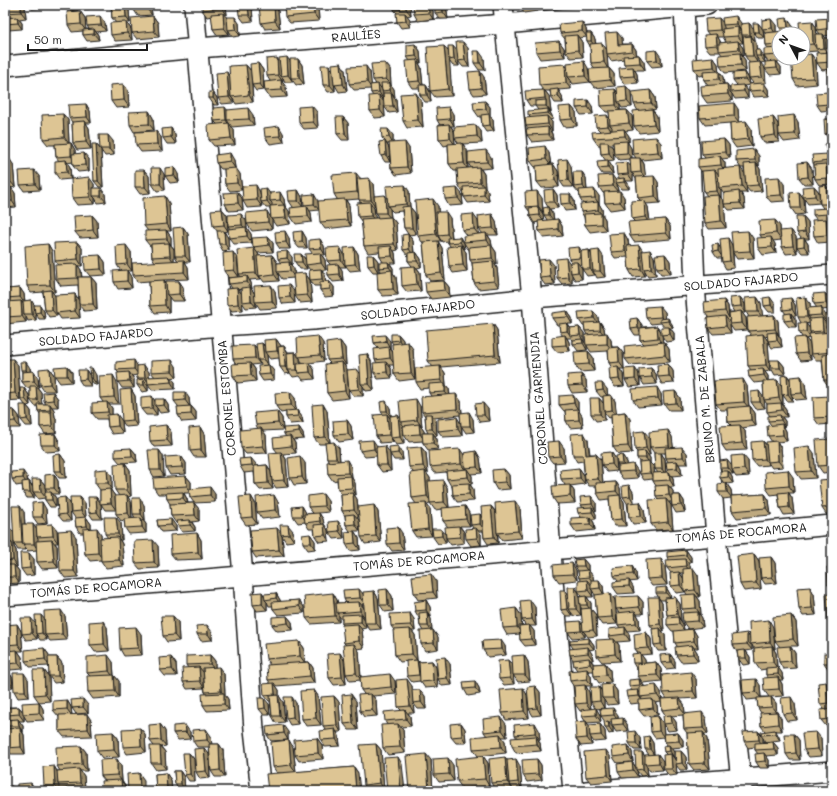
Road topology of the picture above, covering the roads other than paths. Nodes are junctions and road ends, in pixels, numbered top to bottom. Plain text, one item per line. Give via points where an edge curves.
1 (194, 5) edge
2 (503, 5) edge
3 (708, 5) edge
4 (684, 6) edge
5 (505, 24) junction
6 (198, 48) junction
7 (5, 66) edge
8 (832, 275) edge
9 (695, 286) junction
10 (532, 298) junction
11 (221, 326) junction
12 (5, 345) edge
13 (832, 525) edge
14 (716, 536) junction
15 (551, 549) junction
16 (243, 576) junction
17 (5, 596) edge
18 (832, 771) edge
19 (741, 784) edge
20 (261, 791) edge
21 (573, 791) edge
22 (586, 791) edge

1 - 6 street, CORONEL ESTOMBA
2 - 5 street, CORONEL GARMENDIA
3 - 4 street, RAULÍES
4 - 5 street, RAULÍES
4 - 9 street, BRUNO M. DE ZABALA
5 - 6 street, RAULÍES
5 - 10 street, CORONEL GARMENDIA
6 - 7 street, RAULÍES
6 - 11 street, CORONEL ESTOMBA
8 - 9 street, SOLDADO FAJARDO
9 - 10 street, SOLDADO FAJARDO
9 - 14 street, BRUNO M. DE ZABALA
10 - 11 street, SOLDADO FAJARDO via 312,320
10 - 15 street, CORONEL GARMENDIA
11 - 12 street, SOLDADO FAJARDO
11 - 16 street, CORONEL ESTOMBA
13 - 14 street, TOMÁS DE ROCAMORA
14 - 15 street, TOMÁS DE ROCAMORA
14 - 19 street, BRUNO M. DE ZABALA
15 - 16 street, TOMÁS DE ROCAMORA
15 - 21 street, CORONEL GARMENDIA
16 - 17 street, TOMÁS DE ROCAMORA
16 - 20 street, CORONEL ESTOMBA
18 - 19 street
19 - 22 street

